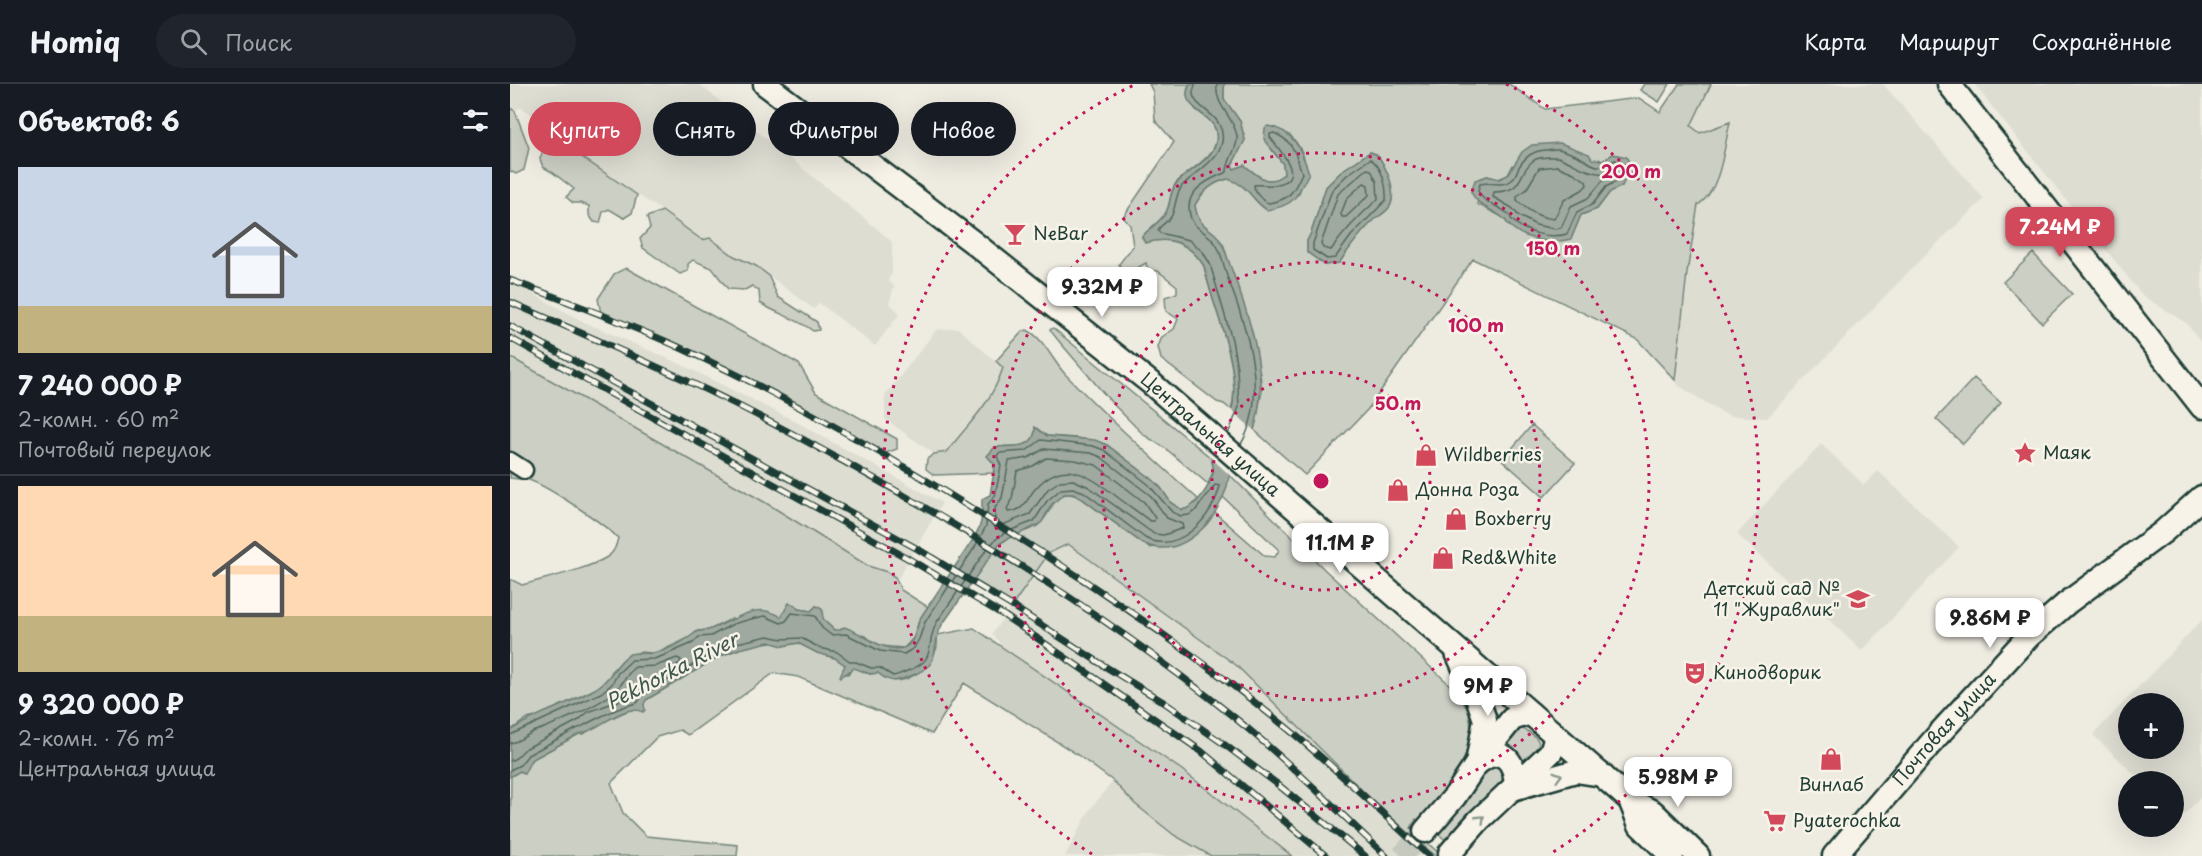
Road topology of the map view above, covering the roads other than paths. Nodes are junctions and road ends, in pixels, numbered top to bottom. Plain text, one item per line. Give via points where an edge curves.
1 (765, 84) edge
2 (1949, 84) edge
3 (2202, 407) edge
4 (2202, 497) edge
5 (1454, 647) junction
6 (1530, 713) junction
7 (1556, 736) junction
8 (1477, 763) junction
9 (1602, 775) junction
10 (1515, 788) junction
11 (1630, 800) junction
12 (1425, 831) tunnel mouth
13 (1450, 852) dead end
14 (1672, 856) edge
15 (1698, 856) edge
16 (1834, 856) edge

1 - 5 main road, Центральная улица via 1152,384
2 - 3 main road
4 - 16 main road, Почтовая улица via 2028,637
5 - 6 main road, Центральная улица
5 - 8 main road via 1485,720
6 - 7 main road, Центральная улица
6 - 8 main road via 1512,719
7 - 9 main road, Центральная улица
7 - 10 main road via 1551,752
8 - 10 main road via 1492,755 1502,757 1514,766
8 - 12 main road
10 -> 9 main road via 1576,771
9 - 11 main road, Центральная улица
13 -> 10 main road
11 - 14 main road, Центральная улица via 1640,825
11 - 15 main road, Центральная улица via 1653,812

